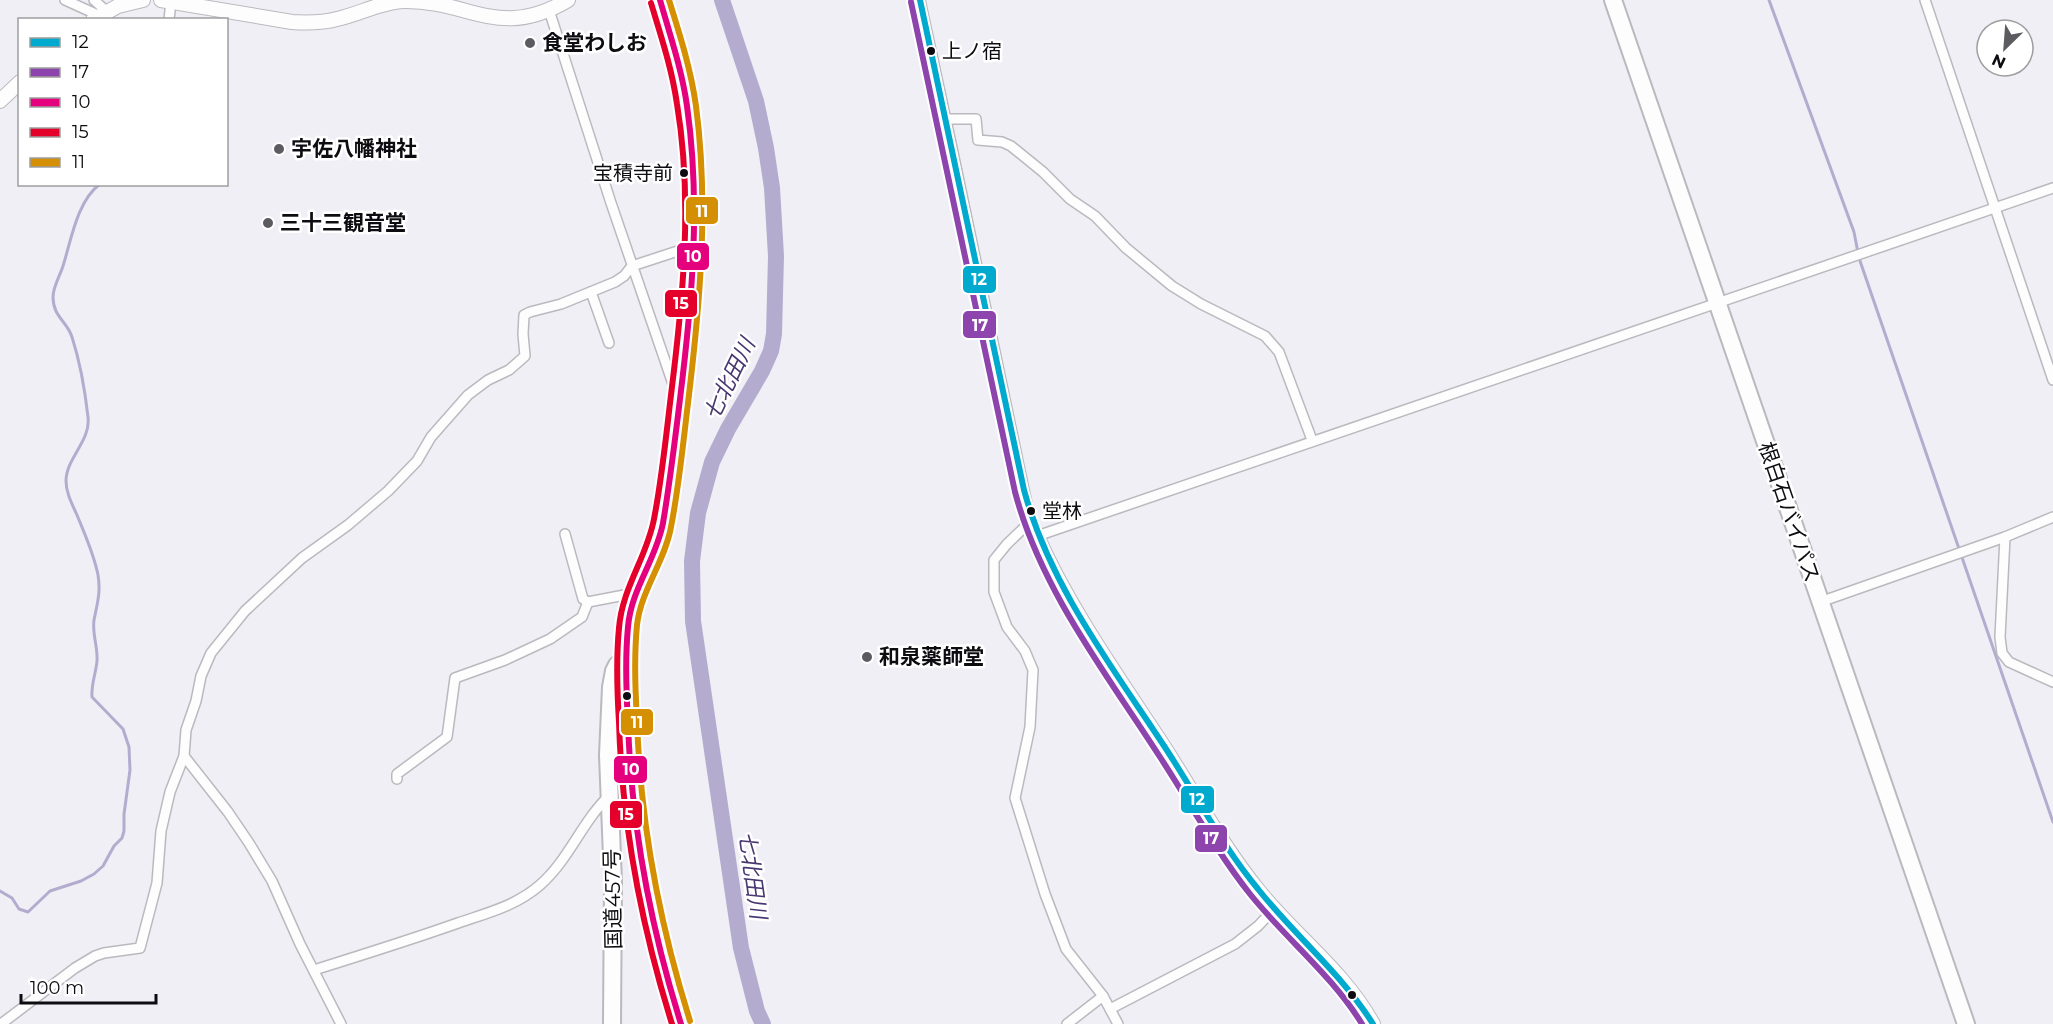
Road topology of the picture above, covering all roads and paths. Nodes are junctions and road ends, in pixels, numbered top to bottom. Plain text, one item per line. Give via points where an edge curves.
1 (64, 0) edge
2 (94, 0) edge
3 (143, 0) edge
4 (568, 0) edge
5 (660, 0) edge
6 (920, 0) edge
7 (1613, 0) edge
8 (1925, 0) edge
9 (166, 1) edge
10 (549, 10) junction
11 (99, 15) edge
12 (169, 18) edge
13 (18, 84) edge
14 (0, 102) edge
15 (947, 119) junction
16 (2053, 188) edge
17 (1996, 207) junction
18 (693, 246) junction
19 (632, 266) junction
20 (591, 292) junction
21 (1718, 302) junction
22 (609, 344) dead end
23 (2053, 380) edge
24 (681, 390) junction
25 (1312, 440) junction
26 (2053, 517) edge
27 (1031, 521) junction
28 (565, 534) dead end
29 (1037, 536) junction
30 (2005, 537) junction
31 (635, 593) junction
32 (588, 602) junction
33 (1820, 602) junction
34 (626, 659) junction
35 (2053, 682) edge
36 (184, 756) junction
37 (397, 779) dead end
38 (610, 795) junction
39 (1274, 909) junction
40 (314, 970) junction
41 (1103, 996) junction
42 (1110, 1009) junction
43 (1, 1024) edge
44 (341, 1024) edge
45 (612, 1024) edge
46 (681, 1024) edge
47 (1067, 1024) edge
48 (1118, 1024) edge
49 (1373, 1024) edge
50 (1966, 1024) edge

1 - 11 street
2 - 11 street
3 - 11 main road
4 - 10 main road
5 - 18 highway, 国道457号 via 688,108
6 - 15 street
7 - 21 highway, 根白石バイパス
8 - 17 street
9 - 10 main road via 308,23 403,1 435,2 493,17 530,16
9 - 12 street
10 - 19 street
13 - 14 main road
15 - 25 street via 976,119 978,140 1002,141 1011,146 1172,286 1272,342
15 - 27 street
16 - 17 street
17 - 21 street
17 - 23 street
18 - 19 street
18 - 24 highway, 国道457号 via 690,321
19 - 20 street via 615,282
19 - 24 street via 673,384
20 - 22 street
20 - 36 street via 524,315 525,356 468,395 431,437 417,461 388,491 302,558 245,610 211,652 186,730
21 - 25 street
21 - 33 highway, 根白石バイパス
24 - 31 highway, 国道457号 via 661,532
25 - 29 street
26 - 30 street
27 - 29 street
27 - 41 street via 994,560 994,592 1007,627 1026,651 1033,670 1030,728 1015,798 1066,949
28 - 32 street via 583,599
29 - 39 main road via 1049,564 1099,647 1225,844
30 - 33 street
30 - 35 street via 2002,653 2009,662
31 - 32 street
31 - 34 highway, 国道457号
32 - 37 street via 582,617 550,639 455,678 447,737 397,774
33 - 50 highway, 根白石バイパス
34 - 38 highway, 国道457号 via 617,665 611,687
34 - 46 main road via 633,818 652,917
36 - 40 street via 249,843 272,881
36 - 43 street via 167,801 157,883 140,948 95,956
38 - 40 street via 595,808 558,865 541,884 516,902 405,943
38 - 45 highway, 国道457号 via 614,882
39 - 42 street via 1235,944
39 - 49 main road via 1343,979
40 - 44 street
41 - 42 street
41 - 47 street
42 - 48 street

